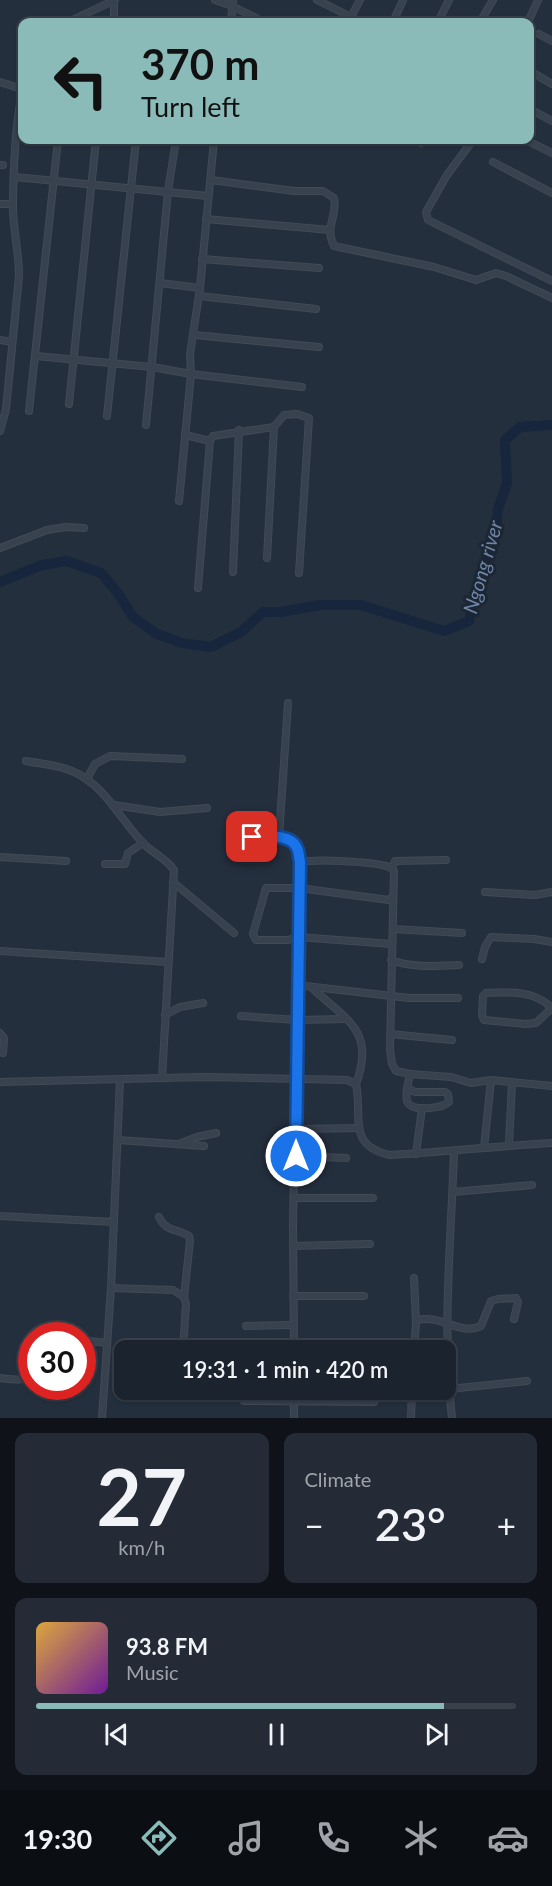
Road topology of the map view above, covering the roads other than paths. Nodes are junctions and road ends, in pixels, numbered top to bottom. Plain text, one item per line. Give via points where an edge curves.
1 (114, 0) edge
2 (215, 0) edge
3 (318, 0) edge
4 (360, 0) edge
5 (403, 0) edge
6 (449, 0) edge
7 (493, 0) edge
8 (538, 0) edge
9 (232, 3) edge
10 (351, 17) joint
11 (76, 18) edge
12 (114, 18) edge
13 (231, 18) edge
14 (257, 18) edge
15 (395, 18) edge
16 (440, 18) edge
17 (482, 18) edge
18 (530, 18) edge
19 (539, 34) dead end
20 (552, 41) edge
21 (534, 73) edge
22 (0, 82) edge
23 (552, 84) edge
24 (18, 89) edge
25 (534, 111) edge
26 (552, 121) edge
27 (18, 142) edge
28 (58, 144) edge
29 (96, 144) edge
30 (136, 144) edge
31 (175, 144) edge
32 (214, 144) edge
33 (470, 144) edge
34 (534, 144) edge
35 (552, 153) edge
36 (493, 162) dead end
37 (15, 177) junction
38 (211, 180) junction
39 (55, 181) junction
40 (92, 186) junction
41 (132, 188) junction
42 (168, 192) junction
43 (552, 193) edge
44 (208, 196) junction
45 (0, 204) edge
46 (8, 204) dead end
47 (206, 219) junction
48 (330, 230) junction
49 (202, 259) junction
50 (319, 268) dead end
51 (552, 281) edge
52 (160, 283) junction
53 (200, 288) junction
54 (199, 296) junction
55 (552, 297) edge
56 (316, 309) dead end
57 (195, 334) junction
58 (0, 340) edge
59 (12, 342) junction
60 (319, 347) dead end
61 (36, 356) junction
62 (75, 360) junction
63 (111, 363) junction
64 (152, 367) junction
65 (191, 374) junction
66 (302, 387) dead end
67 (69, 404) dead end
68 (3, 408) edge
69 (29, 411) dead end
70 (107, 416) dead end
71 (146, 425) dead end
72 (274, 427) junction
73 (239, 430) junction
74 (0, 431) edge
75 (185, 435) junction
76 (210, 441) junction
77 (179, 501) dead end
78 (84, 528) dead end
79 (0, 549) edge
80 (267, 558) dead end
81 (233, 572) dead end
82 (299, 573) dead end
83 (198, 588) dead end
84 (288, 703) dead end
85 (182, 759) dead end
86 (26, 761) dead end
87 (87, 779) junction
88 (113, 805) junction
89 (207, 808) dead end
90 (252, 837) dead end
91 (279, 837) junction
92 (143, 843) junction
93 (0, 858) edge
94 (446, 860) dead end
95 (66, 861) dead end
96 (300, 862) junction
97 (105, 864) dead end
98 (392, 868) junction
99 (173, 882) junction
100 (299, 888) junction
101 (485, 892) dead end
102 (552, 892) edge
103 (393, 896) junction
104 (393, 929) junction
105 (234, 933) dead end
106 (462, 933) dead end
107 (298, 937) junction
108 (552, 942) edge
109 (392, 944) junction
110 (0, 951) edge
111 (482, 959) dead end
112 (391, 960) junction
113 (168, 962) junction
114 (459, 964) dead end
115 (297, 986) junction
116 (310, 986) junction
117 (392, 995) junction
118 (458, 998) dead end
119 (202, 1003) dead end
120 (552, 1008) edge
121 (165, 1015) junction
122 (241, 1016) dead end
123 (346, 1018) junction
124 (297, 1020) junction
125 (0, 1033) edge
126 (390, 1035) junction
127 (452, 1040) dead end
128 (3, 1053) dead end
129 (410, 1074) junction
130 (162, 1078) junction
131 (120, 1080) junction
132 (296, 1080) junction
133 (491, 1080) junction
134 (0, 1082) edge
135 (512, 1082) junction
136 (356, 1084) junction
137 (552, 1086) edge
138 (407, 1088) junction
139 (422, 1108) junction
140 (358, 1128) junction
141 (296, 1129) junction
142 (216, 1133) dead end
143 (118, 1140) junction
144 (552, 1143) edge
145 (178, 1144) junction
146 (509, 1145) junction
147 (204, 1146) dead end
148 (484, 1148) junction
149 (454, 1152) junction
150 (416, 1154) junction
151 (296, 1156) junction
152 (346, 1158) dead end
153 (532, 1185) dead end
154 (453, 1192) junction
155 (294, 1198) junction
156 (373, 1198) dead end
157 (0, 1216) edge
158 (159, 1217) dead end
159 (114, 1222) junction
160 (370, 1244) dead end
161 (293, 1246) junction
162 (414, 1278) dead end
163 (111, 1288) junction
164 (293, 1296) junction
165 (364, 1296) dead end
166 (184, 1297) junction
167 (514, 1319) dead end
168 (416, 1323) junction
169 (448, 1324) junction
170 (293, 1325) junction
171 (246, 1326) dead end
172 (184, 1340) edge
173 (294, 1340) edge
174 (415, 1340) edge
175 (448, 1340) edge
176 (96, 1342) edge
177 (107, 1343) junction
178 (0, 1378) edge
179 (18, 1380) edge
180 (527, 1381) dead end
181 (456, 1388) edge
182 (295, 1400) edge
183 (412, 1400) edge
184 (450, 1400) edge
185 (244, 1401) dead end
186 (374, 1402) dead end
187 (295, 1403) junction
188 (102, 1418) edge
189 (294, 1418) edge
190 (411, 1418) edge
191 (452, 1418) edge

1 - 11 street
1 - 12 street
2 - 9 street
3 - 10 street
4 - 10 street
5 - 15 street
6 - 16 street
7 - 17 street
8 - 18 street
9 - 13 street
9 - 14 street
19 - 20 street
21 - 23 street
22 - 24 street
25 - 26 street
27 - 37 street
28 - 39 street
29 - 40 street
30 - 41 street
31 - 42 street
32 - 38 street
33 - 51 street via 447,175 426,217
34 - 35 street
36 - 43 street
37 - 39 street
37 - 59 street via 19,276
38 - 44 street
38 - 48 street via 329,193 335,204
39 - 40 street
39 - 61 street
40 - 41 street
40 - 62 street
41 - 42 street
41 - 63 street
42 - 44 street
42 - 52 street
44 - 47 street
45 - 46 street
47 - 48 street
47 - 49 street
48 - 55 street via 334,246 476,280 496,273
49 - 50 street
49 - 53 street
52 - 53 street
52 - 64 street
53 - 54 street
54 - 56 street
54 - 57 street
57 - 60 street
57 - 65 street
58 - 59 street
59 - 68 street
61 - 62 street
61 - 69 street
62 - 63 street
62 - 67 street
63 - 64 street
63 - 70 street
64 - 65 street
64 - 71 street
65 - 66 street
65 - 75 street
68 - 74 street
72 - 73 street
72 - 80 street
72 - 82 street via 284,415 304,416 310,421
73 - 76 street via 213,436
73 - 81 street
75 - 76 street
75 - 77 street
76 - 83 street
78 - 79 street via 47,530
84 - 91 street
85 - 87 street via 110,756 95,764
86 - 87 street via 70,770
87 - 88 street
88 - 89 street via 160,812
88 - 92 street
90 - 91 street
91 - 96 street via 295,845
92 - 97 street via 128,853 125,864
92 - 99 street via 172,867
93 - 95 street
94 - 98 street via 395,861
96 - 98 street via 356,862
96 - 100 street
98 - 103 street
99 - 105 street
99 - 113 street
100 - 103 street via 389,900
100 - 107 street
100 - 107 street via 266,888 253,934 256,940
101 - 102 street
103 - 104 street
104 - 106 street
104 - 109 street
107 - 109 street
107 - 115 street
108 - 111 street via 491,937
109 - 112 street
110 - 113 street
112 - 114 street via 437,966
112 - 117 street
113 - 121 street
115 - 116 street
115 - 124 street
116 - 117 street
116 - 123 street
117 - 118 street
117 - 126 street
119 - 121 street
120 - 120 street via 533,995 486,993 482,1015 484,1020 526,1024 536,1023
121 - 130 street
122 - 124 street
123 - 124 street
123 - 136 street via 356,1027 363,1057
124 - 132 street
125 - 128 street via 4,1038
126 - 127 street
126 - 129 street via 393,1068
129 - 133 street via 451,1077 471,1083
129 - 138 street
130 - 131 street
130 - 132 street
131 - 134 street
131 - 143 street
132 - 136 street via 347,1080
132 - 141 street
133 - 135 street
133 - 148 street
135 - 137 street
135 - 146 street
136 - 140 street
138 - 139 street via 407,1103
138 - 139 street via 448,1094 448,1104
139 - 150 street
140 - 141 street
140 - 150 street via 370,1148 390,1155
141 - 151 street
142 - 145 street
143 - 145 street
143 - 159 street
144 - 146 street
145 - 147 street
146 - 148 street
148 - 149 street
149 - 150 street
149 - 154 street
151 - 152 street
151 - 155 street
153 - 154 street
154 - 169 street
155 - 156 street
155 - 161 street
157 - 159 street
158 - 166 street via 167,1228 189,1236
159 - 163 street
160 - 161 street
161 - 164 street
162 - 168 street
163 - 166 street via 173,1290
163 - 177 street
164 - 165 street
164 - 170 street
166 - 172 street
167 - 169 street via 518,1299 498,1299 488,1305 481,1326 462,1328
168 - 169 street via 432,1318
168 - 174 street
169 - 175 street
170 - 171 street
170 - 173 street
176 - 177 street
177 - 188 street
178 - 179 street
180 - 181 street
182 - 187 street
183 - 190 street
184 - 191 street
185 - 187 street
186 - 187 street
187 - 189 street

